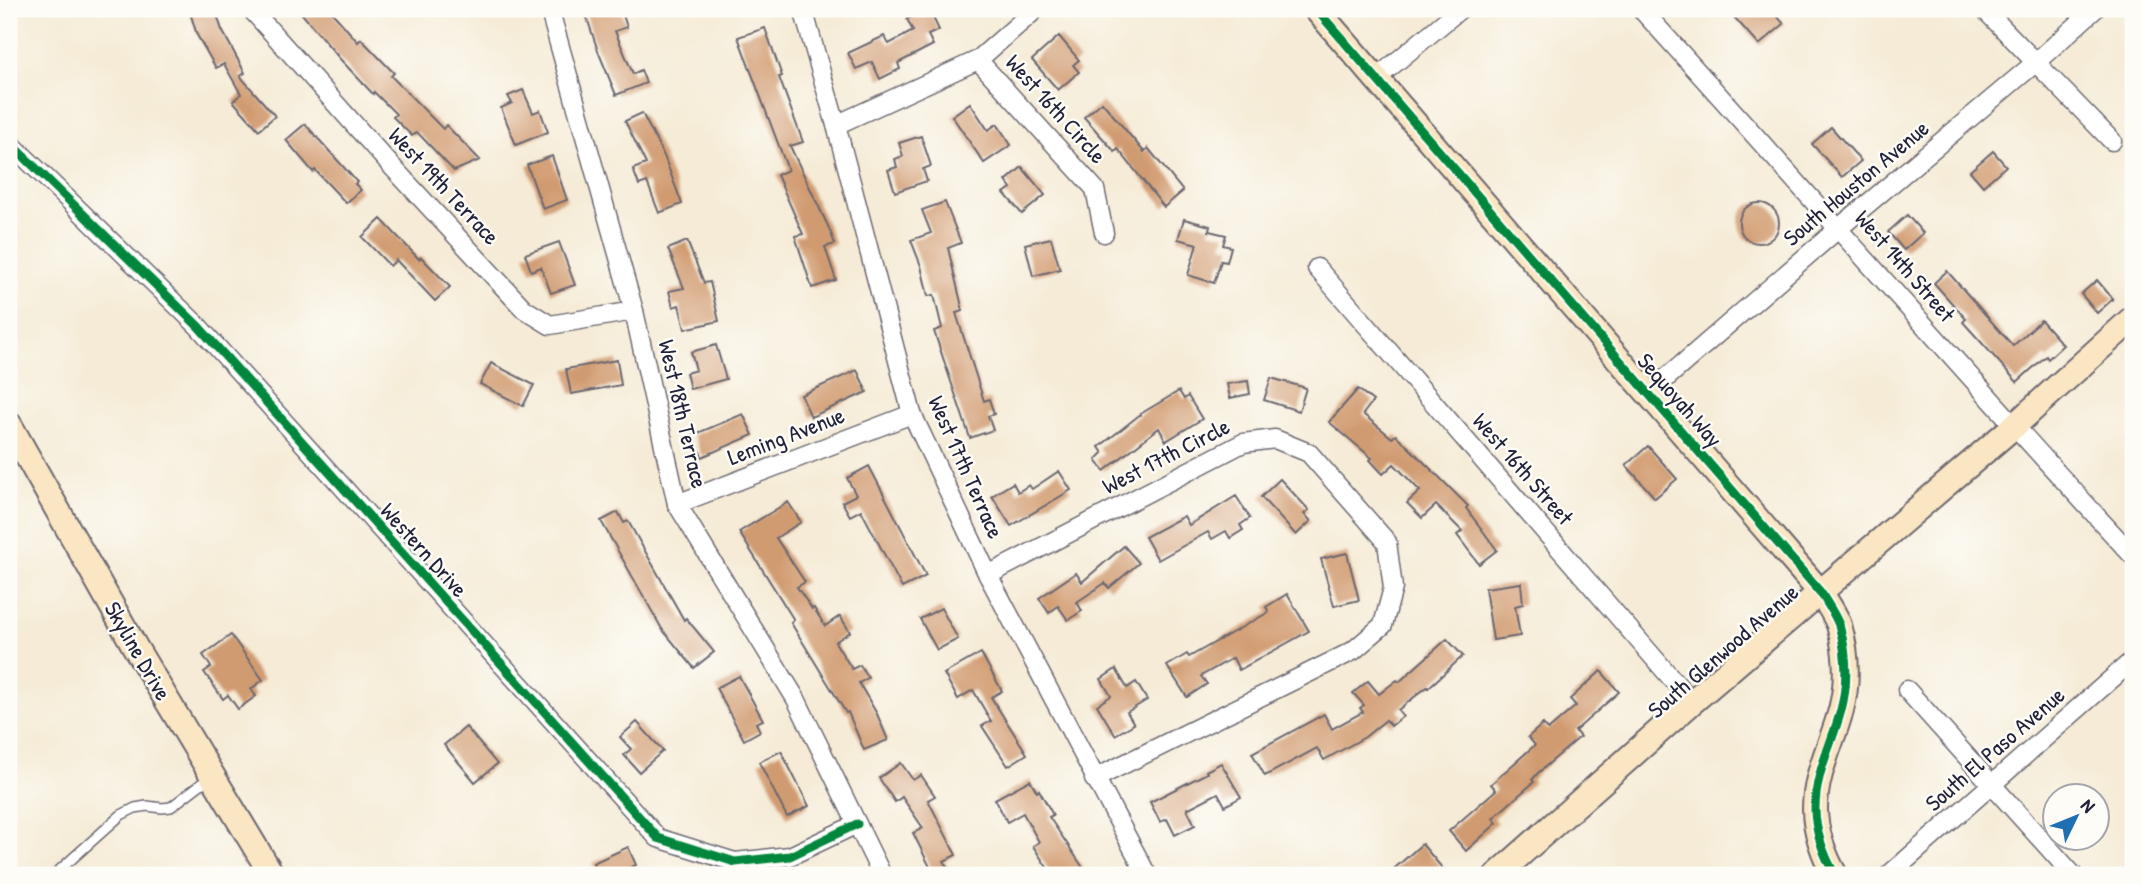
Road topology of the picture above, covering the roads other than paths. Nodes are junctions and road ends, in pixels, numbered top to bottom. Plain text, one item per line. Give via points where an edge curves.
1 (251, 9) edge
2 (547, 9) edge
3 (803, 9) edge
4 (1037, 9) edge
5 (1316, 9) edge
6 (1460, 9) edge
7 (1641, 9) edge
8 (1984, 9) edge
9 (2095, 9) edge
10 (978, 60) junction
11 (2035, 63) junction
12 (1377, 78) junction
13 (836, 125) junction
14 (2112, 141) dead end
15 (9, 142) edge
16 (1839, 228) junction
17 (1104, 233) dead end
18 (1317, 268) dead end
19 (634, 312) junction
20 (2133, 318) edge
21 (1649, 393) junction
22 (912, 414) junction
23 (9, 424) edge
24 (2013, 427) junction
25 (677, 503) junction
26 (2133, 556) edge
27 (988, 575) junction
28 (1821, 593) junction
29 (2133, 660) edge
30 (1907, 690) dead end
31 (1692, 702) junction
32 (211, 775) junction
33 (1094, 779) junction
34 (1991, 784) junction
35 (857, 824) junction
36 (54, 875) edge
37 (272, 875) edge
38 (882, 875) edge
39 (1147, 875) edge
40 (1497, 875) edge
41 (1835, 875) edge
42 (1889, 875) edge
43 (2073, 875) edge

1 - 19 street, West 19th Terrace via 524,309 550,325
2 - 19 street, West 18th Terrace
3 - 13 street, West 17th Terrace
4 - 10 street
5 - 12 street, Sequoyah Way
6 - 12 street
7 - 16 street, West 14th Street
8 - 11 street
9 - 11 street, South Houston Avenue
10 - 13 street
10 - 17 street, West 16th Circle via 1095,189
11 - 14 street
11 - 16 street, South Houston Avenue
12 - 21 street, Sequoyah Way
13 - 22 street, West 17th Terrace
15 - 35 street, Western Drive via 198,326 658,838 735,862 790,856
16 - 21 street, South Houston Avenue
16 - 24 street, West 14th Street
18 - 31 street, West 16th Street
19 - 25 street, West 18th Terrace
20 - 24 street, South Glenwood Avenue
21 - 28 street, Sequoyah Way
22 - 25 street, Leming Avenue
22 - 27 street, West 17th Terrace
23 - 32 street, Skyline Drive
24 - 26 street, West 14th Street
24 - 28 street, South Glenwood Avenue
25 - 35 street, West 18th Terrace via 796,699
27 - 33 street, West 17th Terrace
27 - 33 street, West 17th Circle via 1242,443 1275,439 1309,453 1387,542 1393,588 1383,625 1353,651
28 - 31 street, South Glenwood Avenue
28 - 41 street, Sequoyah Way via 1838,622 1845,651 1841,711 1818,781 1815,810 1819,838
29 - 34 street, South El Paso Avenue
30 - 34 street
31 - 40 street, South Glenwood Avenue
32 - 36 lane via 171,807 147,806 121,814
32 - 37 street, Skyline Drive
33 - 39 street, West 17th Terrace
34 - 42 street, South El Paso Avenue
34 - 43 street
35 - 38 street, West 18th Terrace

